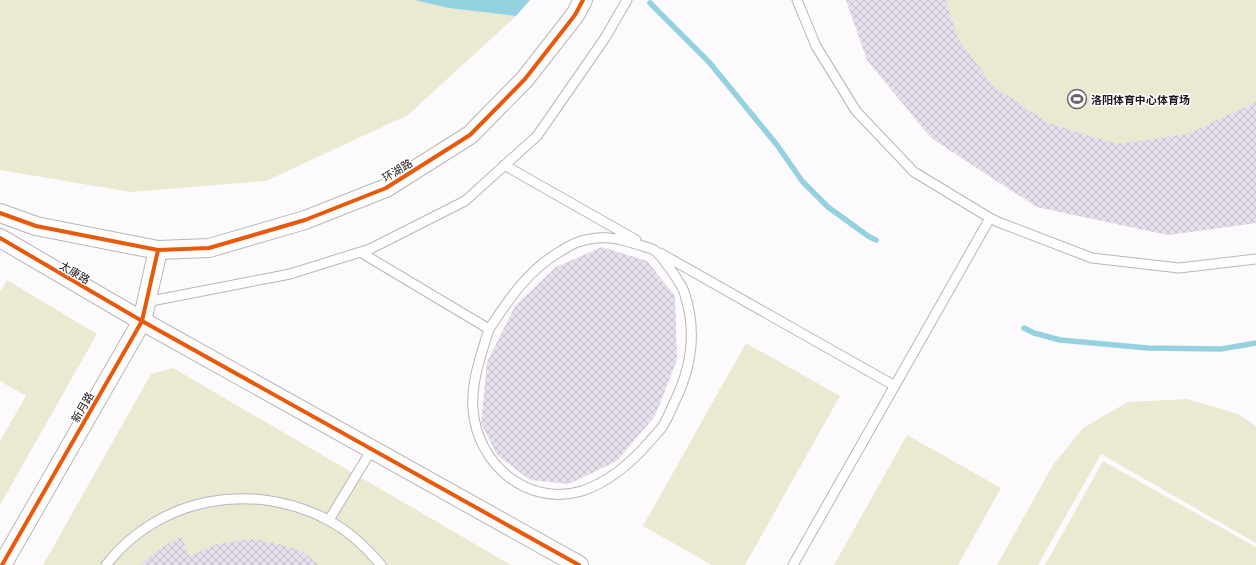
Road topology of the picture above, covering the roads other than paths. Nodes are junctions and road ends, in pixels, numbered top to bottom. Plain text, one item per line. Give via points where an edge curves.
1 (583, 0) edge
2 (627, 0) edge
3 (797, 0) edge
4 (504, 165) junction
5 (0, 213) edge
6 (990, 218) junction
7 (0, 238) edge
8 (158, 250) junction
9 (654, 250) junction
10 (360, 252) junction
11 (1256, 259) edge
12 (146, 302) junction
13 (142, 321) junction
14 (489, 329) junction
15 (895, 386) junction
16 (372, 450) junction
17 (329, 520) junction
18 (2, 565) edge
19 (106, 565) edge
20 (381, 565) edge
21 (579, 565) edge
22 (794, 565) edge

1 - 8 street, 环湖路 via 575,15 525,78 470,135 386,188 306,220 209,248
2 - 4 lane via 605,38 537,136
3 - 6 lane via 816,46 856,111 914,172
4 - 9 lane
4 - 10 lane via 466,201
5 - 8 street, 环湖路 via 36,226
6 - 11 lane via 1092,258 1178,268
6 - 15 lane
7 - 13 street, 太康路
8 - 12 street, 新月路
9 - 14 lane via 600,236 576,242 552,256 530,274 510,296
9 - 14 lane via 672,270 685,294 692,327 690,363 679,394 664,424 622,469 601,483 566,494 544,493 523,487 488,457 477,433 473,391
9 - 15 lane
10 - 12 lane via 290,274
10 - 14 lane
12 - 13 street, 新月路
13 - 16 street, 太康路
13 - 18 street, 新月路
15 - 22 lane
16 - 17 lane
16 - 21 street, 太康路
17 - 19 lane via 308,510 270,500 214,500 169,514 148,526 129,540
17 - 20 lane via 367,549

